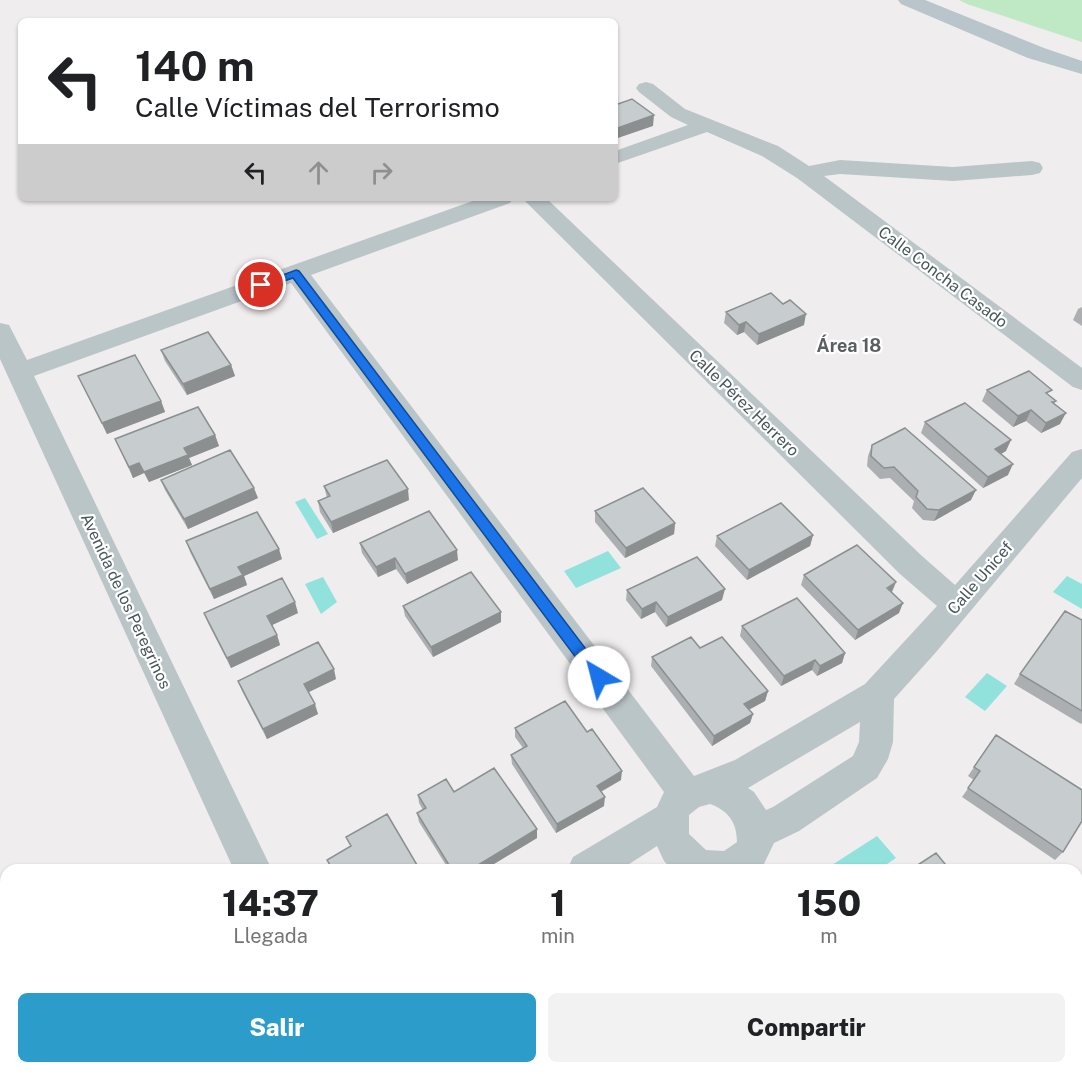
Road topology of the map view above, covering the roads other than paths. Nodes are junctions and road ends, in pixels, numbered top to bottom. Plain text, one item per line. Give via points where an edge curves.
1 (908, 0) edge
2 (1082, 68) edge
3 (646, 88) dead end
4 (707, 125) junction
5 (618, 157) edge
6 (1032, 168) dead end
7 (805, 173) junction
8 (494, 201) edge
9 (536, 201) edge
10 (296, 273) junction
11 (0, 331) edge
12 (20, 372) junction
13 (1082, 381) edge
14 (1082, 459) edge
15 (957, 605) junction
16 (877, 694) junction
17 (689, 800) junction
18 (733, 861) edge
19 (250, 864) edge
20 (595, 864) edge
21 (694, 864) edge
22 (711, 864) edge

1 - 2 street
3 - 4 street, Calle Concha Casado via 678,113
4 - 5 street
4 - 7 street, Calle Concha Casado via 770,151
6 - 7 street via 953,174 840,167
7 - 13 street, Calle Concha Casado
8 - 10 street
9 - 15 street, Calle Pérez Herrero
10 - 12 street
10 - 17 street
11 - 12 street, Avenida de los Peregrinos
12 - 19 street, Avenida de los Peregrinos
14 - 15 street, Calle Unicef
15 - 16 street, Calle Unicef
16 - 17 street, Calle Unicef via 747,771
16 - 18 street via 873,758
17 - 18 street via 726,791 747,807 754,820
17 - 20 street, Calle Unicef
17 - 21 street via 669,833 684,858
18 - 22 street

